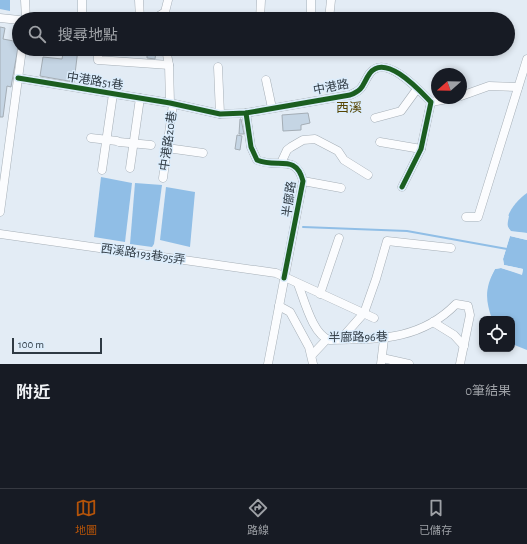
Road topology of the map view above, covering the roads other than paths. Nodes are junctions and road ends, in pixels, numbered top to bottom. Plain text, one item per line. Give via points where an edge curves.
1 (25, 0) edge
2 (82, 0) edge
3 (139, 0) edge
4 (168, 0) edge
5 (261, 0) edge
6 (311, 0) edge
7 (331, 0) edge
8 (26, 12) edge
9 (82, 12) edge
10 (140, 12) edge
11 (165, 12) edge
12 (260, 12) edge
13 (312, 12) edge
14 (330, 12) edge
15 (0, 18) edge
16 (12, 19) edge
17 (21, 56) edge
18 (98, 56) edge
19 (167, 56) edge
20 (527, 59) edge
21 (169, 65) junction
22 (218, 67) dead end
23 (18, 78) junction
24 (266, 80) dead end
25 (518, 87) junction
26 (417, 88) junction
27 (113, 94) junction
28 (467, 94) edge
29 (140, 98) junction
30 (431, 102) joint
31 (172, 103) junction
32 (272, 108) junction
33 (246, 113) junction
34 (220, 114) junction
35 (375, 118) dead end
36 (91, 138) dead end
37 (106, 140) junction
38 (380, 142) dead end
39 (133, 143) junction
40 (151, 145) dead end
41 (167, 148) junction
42 (421, 149) junction
43 (203, 153) dead end
44 (281, 163) junction
45 (130, 168) dead end
46 (102, 170) dead end
47 (368, 175) dead end
48 (163, 178) dead end
49 (303, 181) junction
50 (402, 187) dead end
51 (341, 188) dead end
52 (0, 212) edge
53 (466, 217) dead end
54 (0, 234) edge
55 (339, 238) dead end
56 (452, 248) dead end
57 (284, 278) junction
58 (298, 284) junction
59 (320, 294) junction
60 (279, 306) junction
61 (364, 314) junction
62 (374, 318) dead end
63 (433, 322) junction
64 (327, 339) junction
65 (384, 339) junction
66 (341, 340) junction
67 (464, 346) junction
68 (312, 355) junction
69 (381, 361) edge
70 (268, 364) edge
71 (313, 364) edge
72 (409, 364) edge
73 (460, 364) edge

1 - 8 street
2 - 9 street
3 - 10 street
4 - 11 street
5 - 12 street
6 - 13 street
7 - 14 street
15 - 16 street
17 - 23 street
18 - 21 street via 98,60
19 - 21 street
20 - 25 street
21 - 31 street
22 - 34 street
23 - 27 street, 中港路51巷
23 - 52 street
24 - 32 street
25 - 28 street via 489,86
25 - 53 street via 478,217
26 - 30 street, 中港路
26 - 32 street, 中港路 via 384,67 373,71 359,92
26 - 35 street via 401,111
27 - 29 street, 中港路51巷
27 - 37 street
29 - 31 street, 中港路51巷
29 - 39 street
30 - 42 street
31 - 34 street, 中港路
31 - 41 street, 中港路20巷
32 - 33 street, 中港路
33 - 34 street, 中港路
33 - 44 street, 半廍路 via 251,147 257,160 264,163
36 - 37 street
37 - 39 street
37 - 46 street
38 - 42 street
39 - 40 street
39 - 45 street
41 - 43 street
41 - 48 street, 中港路20巷
42 - 50 street
44 - 47 street via 287,150 308,138 338,151 344,160
44 - 49 street, 半廍路 via 298,167
49 - 51 street
49 - 57 street, 半廍路
54 - 57 street, 西溪路193巷95弄 via 276,273
55 - 59 street
56 - 61 street via 386,241
57 - 58 street, 半廍路96巷
57 - 60 street, 半廍路
58 - 59 street, 半廍路96巷
58 - 64 street, 半廍路96巷 via 316,329
59 - 61 street, 半廍路96巷
60 - 68 street via 290,312
60 - 70 street, 半廍路
61 - 62 street, 半廍路96巷
61 - 66 street
63 - 65 street, 半廍路96巷
63 - 67 street via 454,335
63 - 67 street, 半廍路96巷 via 456,304 468,306 470,315
64 - 66 street, 半廍路96巷
64 - 68 street
65 - 66 street, 半廍路96巷
65 - 69 street
67 - 73 street
68 - 71 street
69 - 72 street

